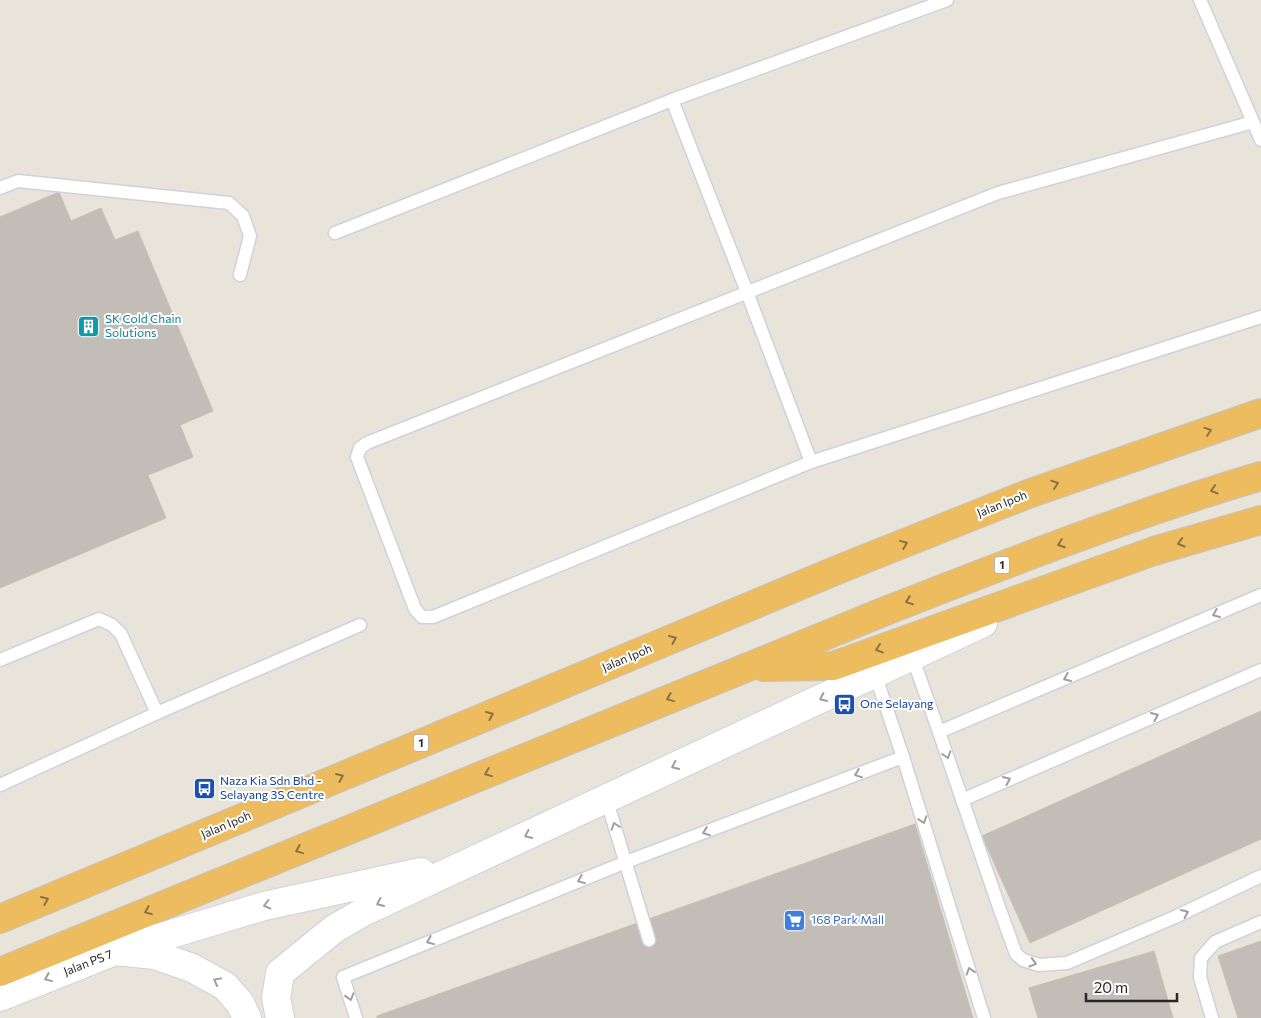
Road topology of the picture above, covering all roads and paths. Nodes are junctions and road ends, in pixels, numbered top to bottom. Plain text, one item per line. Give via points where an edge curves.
1 (946, 0) edge
2 (1200, 0) edge
3 (672, 100) junction
4 (1253, 122) junction
5 (1261, 140) edge
6 (0, 188) edge
7 (335, 233) dead end
8 (240, 275) dead end
9 (747, 292) junction
10 (1261, 317) edge
11 (1261, 413) edge
12 (811, 462) junction
13 (1261, 476) edge
14 (1261, 520) edge
15 (1089, 574) junction
16 (1261, 595) edge
17 (360, 625) dead end
18 (912, 656) junction
19 (0, 660) edge
20 (748, 667) junction
21 (1261, 670) edge
22 (875, 674) junction
23 (157, 713) junction
24 (939, 732) junction
25 (903, 757) junction
26 (0, 785) edge
27 (606, 798) junction
28 (962, 800) junction
29 (469, 862) junction
30 (626, 862) junction
31 (1261, 876) edge
32 (0, 919) edge
33 (1261, 922) edge
34 (649, 940) dead end
35 (115, 951) junction
36 (0, 972) edge
37 (0, 997) edge
38 (247, 1018) edge
39 (280, 1018) edge
40 (356, 1018) edge
41 (984, 1018) edge
42 (1212, 1018) edge

1 - 3 lane
2 - 4 lane
3 - 7 lane
3 - 9 lane
4 - 5 lane
4 - 9 lane via 998,194
6 - 8 lane via 18,181 229,203 243,216 250,236
9 - 12 lane
9 - 12 lane via 367,443 360,448 357,457 415,609 422,617 433,617
10 - 12 lane
32 -> 11 highway, Jalan Ipoh / 1 via 842,568 1020,497
13 -> 20 highway, 1 via 1018,559
14 -> 15 highway
15 - 18 street
15 -> 20 highway via 833,666
16 -> 24 lane
17 - 23 lane
18 - 22 street
18 - 24 lane
19 - 23 lane via 99,619 121,634
20 -> 36 highway, 1
28 -> 21 lane
22 - 25 lane
22 -> 27 street
23 - 26 lane
24 -> 28 lane
25 -> 30 lane
25 - 41 lane
27 -> 29 street
30 -> 27 lane
28 -> 31 lane via 1016,954 1039,965 1067,963
29 -> 35 street via 264,906
29 -> 39 street via 365,911 305,951 280,973 276,998
30 - 34 lane
30 -> 40 lane via 343,976
33 - 42 lane via 1214,942 1201,958 1200,977
35 -> 37 street, Jalan PS 7
38 -> 35 street, Jalan PS 7 via 240,1003 224,986 192,968 155,955

